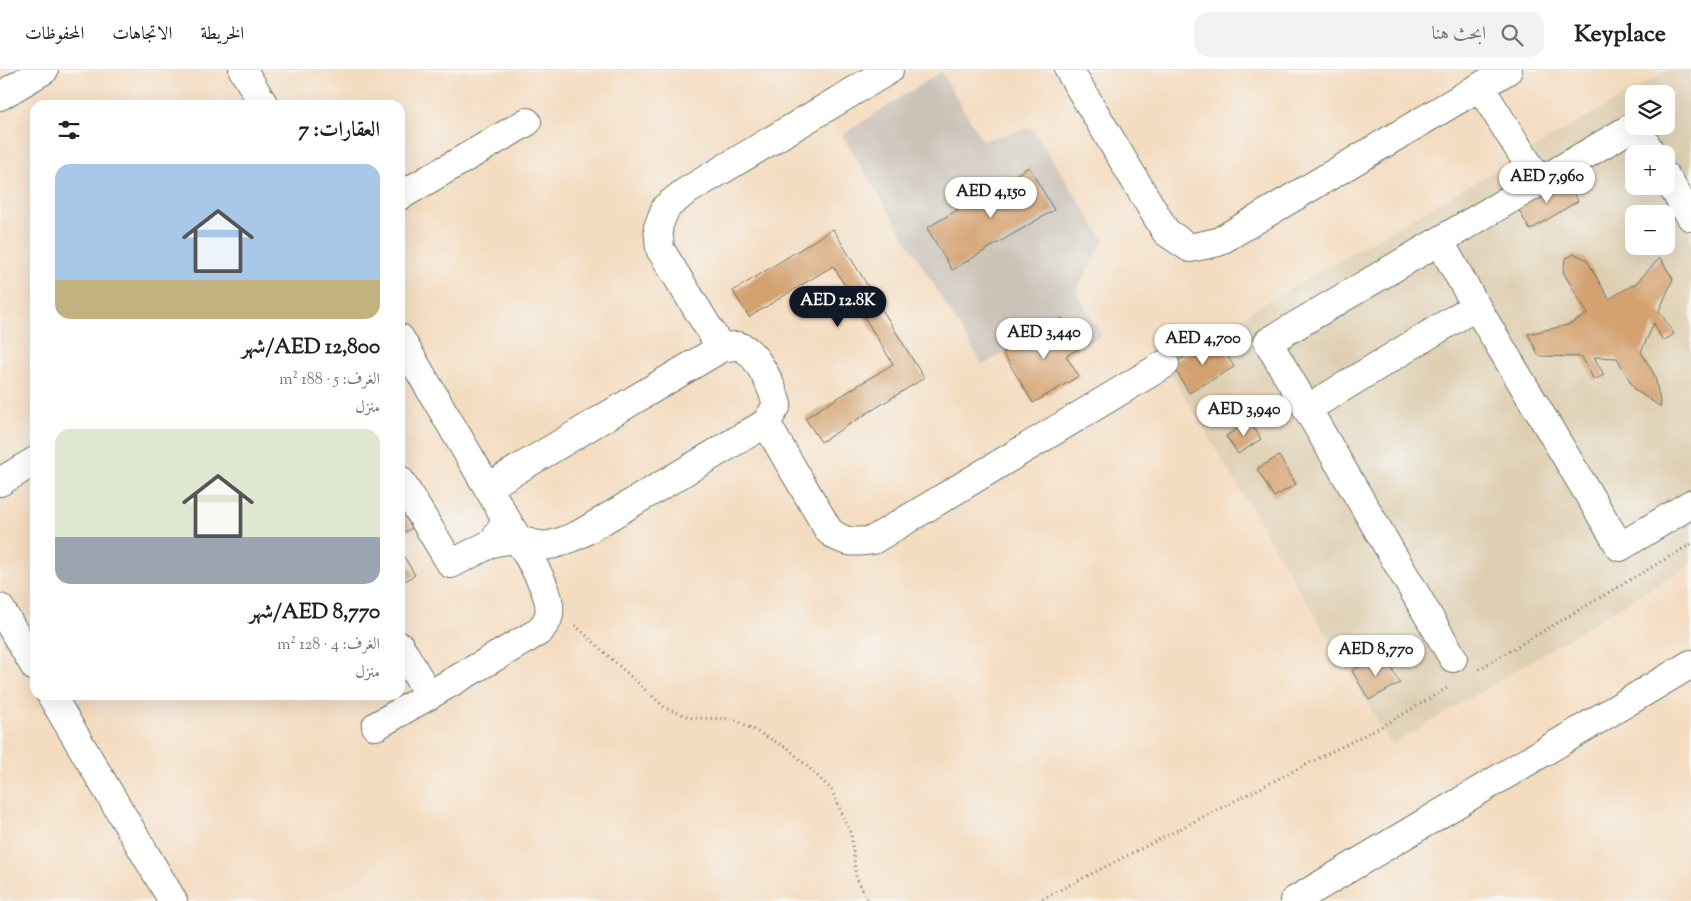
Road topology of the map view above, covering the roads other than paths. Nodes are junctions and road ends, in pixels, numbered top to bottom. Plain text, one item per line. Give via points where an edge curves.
1 (44, 70) edge
2 (243, 70) edge
3 (889, 70) edge
4 (1069, 70) edge
5 (1508, 70) edge
6 (1480, 87) junction
7 (0, 96) edge
8 (261, 100) edge
9 (527, 122) dead end
10 (1625, 132) edge
11 (1539, 181) junction
12 (1675, 191) edge
13 (405, 193) edge
14 (1691, 217) edge
15 (1440, 242) junction
16 (1476, 306) junction
17 (721, 348) junction
18 (405, 358) edge
19 (1165, 364) dead end
20 (410, 377) edge
21 (1307, 409) junction
22 (766, 423) junction
23 (30, 464) edge
24 (0, 482) edge
25 (488, 487) junction
26 (405, 488) edge
27 (1691, 504) edge
28 (506, 533) junction
29 (0, 608) edge
30 (405, 655) edge
31 (30, 659) edge
32 (1691, 664) edge
33 (1460, 672) road end
34 (429, 696) junction
35 (54, 700) edge
36 (376, 726) dead end
37 (173, 901) edge
38 (1294, 901) edge

1 - 7 lane
2 - 8 lane
3 - 17 lane via 666,206 658,227 660,249
4 - 6 lane via 1166,232 1190,248 1218,242
5 - 6 lane
6 - 11 lane
9 - 13 lane
10 - 11 lane
11 - 15 lane
12 - 14 lane
15 - 16 lane
15 - 21 lane via 1268,342
16 - 21 lane
16 - 27 lane via 1620,547
17 - 22 lane via 738,346 751,353 773,388 777,405
17 - 25 lane
18 - 20 lane
19 - 22 lane via 873,540 854,543 840,540 829,531
20 - 25 lane
21 - 33 lane
22 - 28 lane via 580,534 555,545 538,547
23 - 24 lane
25 - 28 lane
26 - 28 lane via 451,564
28 - 34 lane via 541,581 549,601 549,617 540,631
29 - 31 lane
30 - 34 lane
32 - 38 lane
34 - 36 lane
35 - 37 lane

